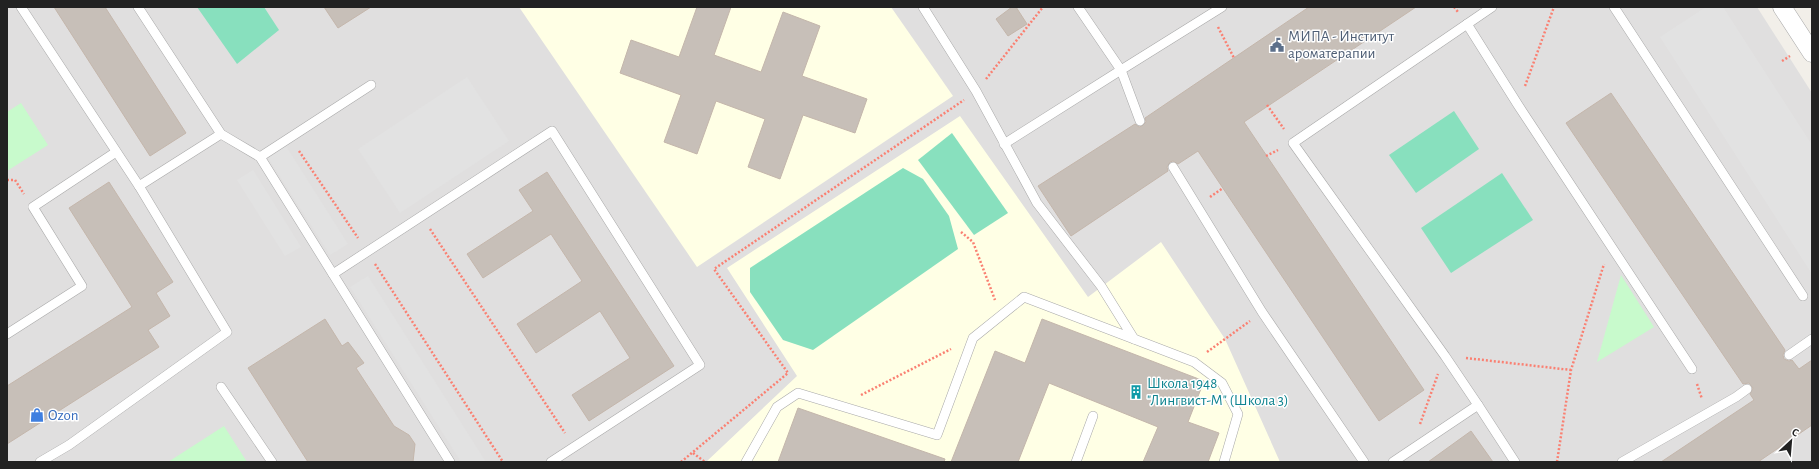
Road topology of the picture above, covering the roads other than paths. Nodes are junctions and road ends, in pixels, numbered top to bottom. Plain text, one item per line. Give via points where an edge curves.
1 (21, 7) edge
2 (138, 7) edge
3 (923, 7) edge
4 (1078, 7) edge
5 (1222, 7) edge
6 (1492, 7) edge
7 (1614, 7) edge
8 (1782, 7) edge
9 (1208, 10) edge
10 (1467, 24) junction
11 (1812, 53) edge
12 (1120, 70) junction
13 (371, 85) dead end
14 (1140, 121) dead end
15 (221, 134) junction
16 (1004, 144) junction
17 (116, 152) junction
18 (260, 157) junction
19 (1173, 167) dead end
20 (139, 186) junction
21 (333, 274) junction
22 (1803, 296) dead end
23 (7, 334) edge
24 (1134, 339) junction
25 (1812, 339) edge
26 (1789, 355) dead end
27 (1692, 369) road end
28 (221, 387) dead end
29 (1747, 389) dead end
30 (1478, 405) junction
31 (1093, 416) dead end
32 (40, 462) edge
33 (272, 462) edge
34 (450, 462) edge
35 (550, 462) edge
36 (746, 462) edge
37 (1076, 462) edge
38 (1224, 462) edge
39 (1364, 462) edge
40 (1394, 462) edge
41 (1515, 462) edge
42 (1622, 462) edge

1 - 17 lane
2 - 15 lane
3 - 16 lane via 976,92
4 - 12 lane
5 - 9 lane
6 - 10 lane
7 - 22 lane
8 - 11 street
9 - 12 lane
10 - 27 lane
10 - 30 lane via 1293,143
12 - 14 lane
12 - 16 lane
13 - 18 lane
15 - 18 lane
15 - 20 lane
16 - 24 lane via 1037,203 1101,286
17 - 20 lane
17 - 23 lane via 33,207 82,286
18 - 21 lane
19 - 39 lane via 1262,312
20 - 32 lane via 227,332 69,445
21 - 34 lane
21 - 35 lane via 552,131 700,365
24 - 36 lane via 1024,297 973,338 937,436 798,393 776,407
24 - 38 lane via 1194,362 1222,383 1238,414
25 - 26 lane
28 - 33 lane
29 - 42 lane
30 - 40 lane
30 - 41 lane
31 - 37 lane

